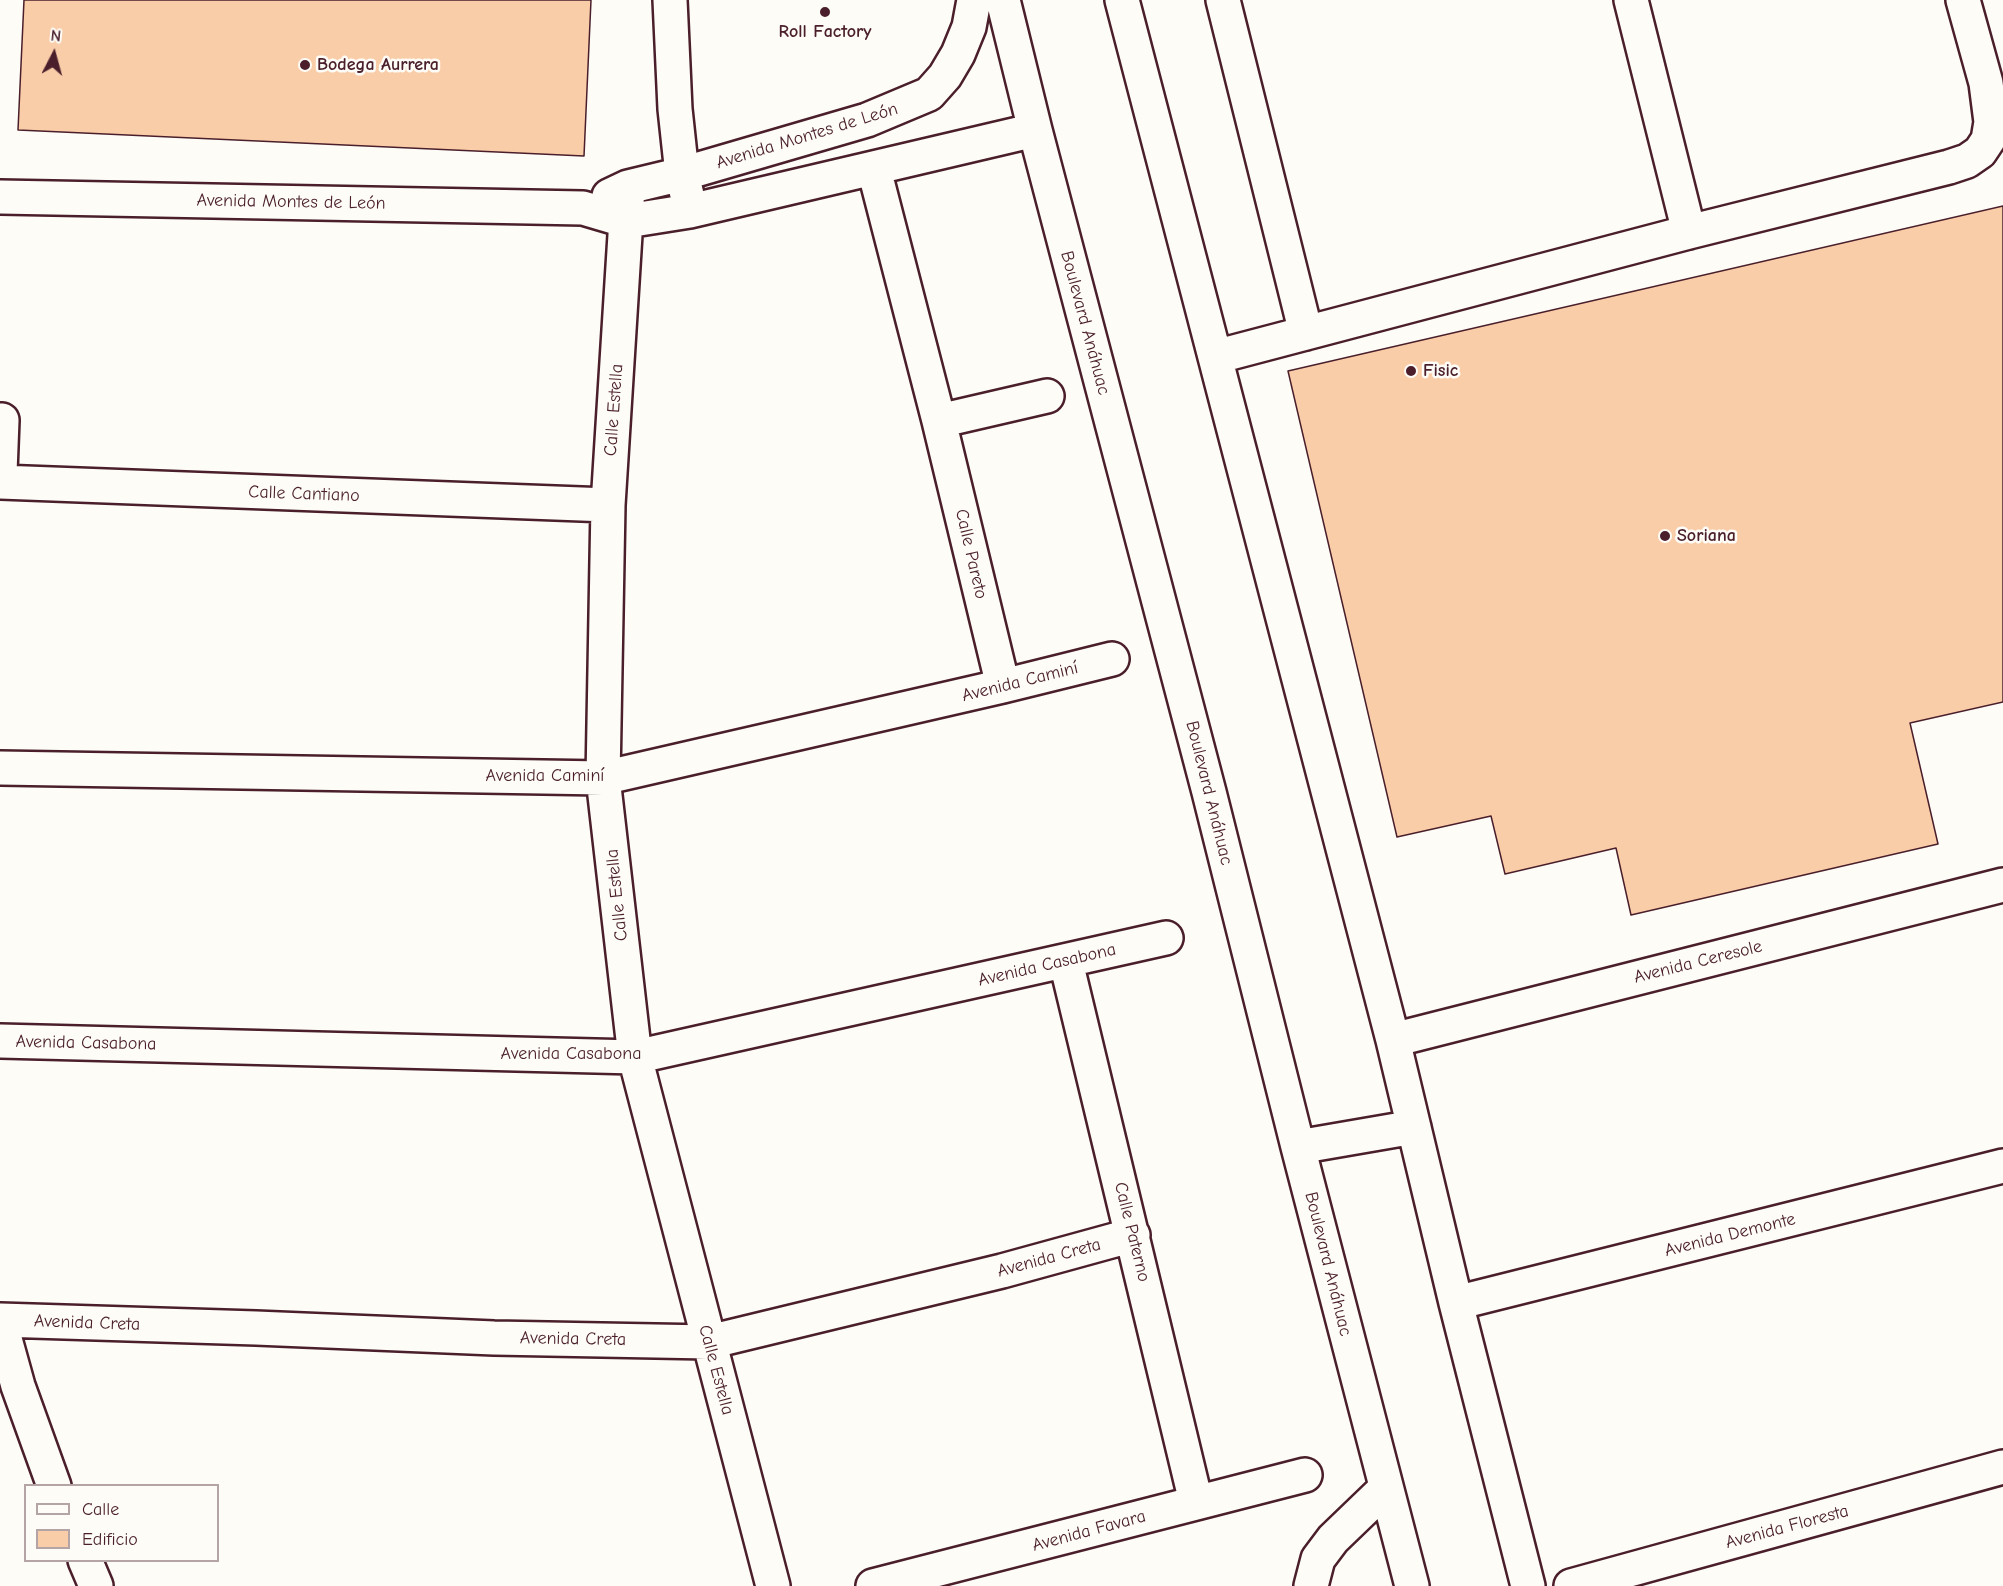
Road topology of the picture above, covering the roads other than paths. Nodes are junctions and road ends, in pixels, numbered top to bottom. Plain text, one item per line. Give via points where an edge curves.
1 (670, 0) edge
2 (974, 0) edge
3 (1003, 0) edge
4 (1122, 0) edge
5 (1223, 0) edge
6 (1631, 0) edge
7 (1963, 0) edge
8 (1035, 130) junction
9 (873, 169) junction
10 (682, 174) junction
11 (628, 187) junction
12 (0, 197) edge
13 (583, 208) junction
14 (690, 211) junction
15 (627, 221) junction
16 (1689, 232) junction
17 (1306, 333) junction
18 (1215, 357) junction
19 (1047, 396) dead end
20 (2, 420) dead end
21 (939, 421) junction
22 (0, 473) edge
23 (0, 483) edge
24 (608, 505) junction
25 (1112, 659) dead end
26 (1003, 686) junction
27 (0, 768) edge
28 (603, 778) junction
29 (2003, 885) edge
30 (1166, 938) dead end
31 (1066, 962) junction
32 (1394, 1040) junction
33 (0, 1041) edge
34 (635, 1057) junction
35 (1414, 1127) junction
36 (1298, 1147) junction
37 (2003, 1166) edge
38 (1133, 1235) junction
39 (1456, 1303) junction
40 (0, 1320) edge
41 (709, 1342) junction
42 (2003, 1467) edge
43 (1305, 1475) dead end
44 (54, 1484) edge
45 (1386, 1488) junction
46 (1196, 1502) junction
47 (86, 1562) edge
48 (96, 1586) edge
49 (773, 1586) edge
50 (873, 1586) edge
51 (1311, 1586) edge
52 (1412, 1586) edge
53 (1528, 1586) edge
54 (1571, 1586) edge

1 - 10 street
2 - 10 street, Avenida Montes de León via 969,27 957,54 929,94 867,120
3 - 8 street, Boulevard Anáhuac
4 - 18 street
5 - 17 street
6 - 16 street
7 - 16 street via 1986,83 1991,122 1988,140 1980,152 1949,167
8 - 9 street, Avenida Montes de León
8 - 36 street, Boulevard Anáhuac
9 - 14 street, Avenida Montes de León
9 - 21 street, Calle Pareto
10 - 11 street, Avenida Montes de León
10 - 14 street
11 - 13 street, Avenida Montes de León
11 - 15 street, Calle Estella
12 - 13 street, Avenida Montes de León
13 - 15 street, Avenida Montes de León
14 - 15 street, Avenida Montes de León
15 - 24 street, Calle Estella
16 - 17 street
17 - 18 street
18 - 32 street
19 - 21 street
20 - 22 street
21 - 26 street, Calle Pareto
23 - 24 street, Calle Cantiano
24 - 28 street, Calle Estella
25 - 26 street, Avenida Caminí
26 - 28 street, Avenida Caminí
27 - 28 street, Avenida Caminí
28 - 34 street, Calle Estella
29 - 32 street, Avenida Ceresole
30 - 31 street, Avenida Casabona
31 - 34 street, Avenida Casabona
31 - 38 street, Calle Paterno
32 - 35 street
33 - 34 street, Avenida Casabona
34 - 41 street, Calle Estella
35 - 36 street
35 - 39 street
36 - 45 street, Boulevard Anáhuac
37 - 39 street, Avenida Demonte
38 - 41 street, Avenida Creta
38 - 46 street, Calle Paterno
39 - 53 street
40 - 41 street, Avenida Creta
40 - 44 street via 18,1386
41 - 49 street, Calle Estella
42 - 54 street, Avenida Floresta
43 - 46 street, Avenida Favara
45 - 51 street via 1333,1539 1318,1559
45 - 52 street, Boulevard Anáhuac
46 - 50 street, Avenida Favara
47 - 48 street

